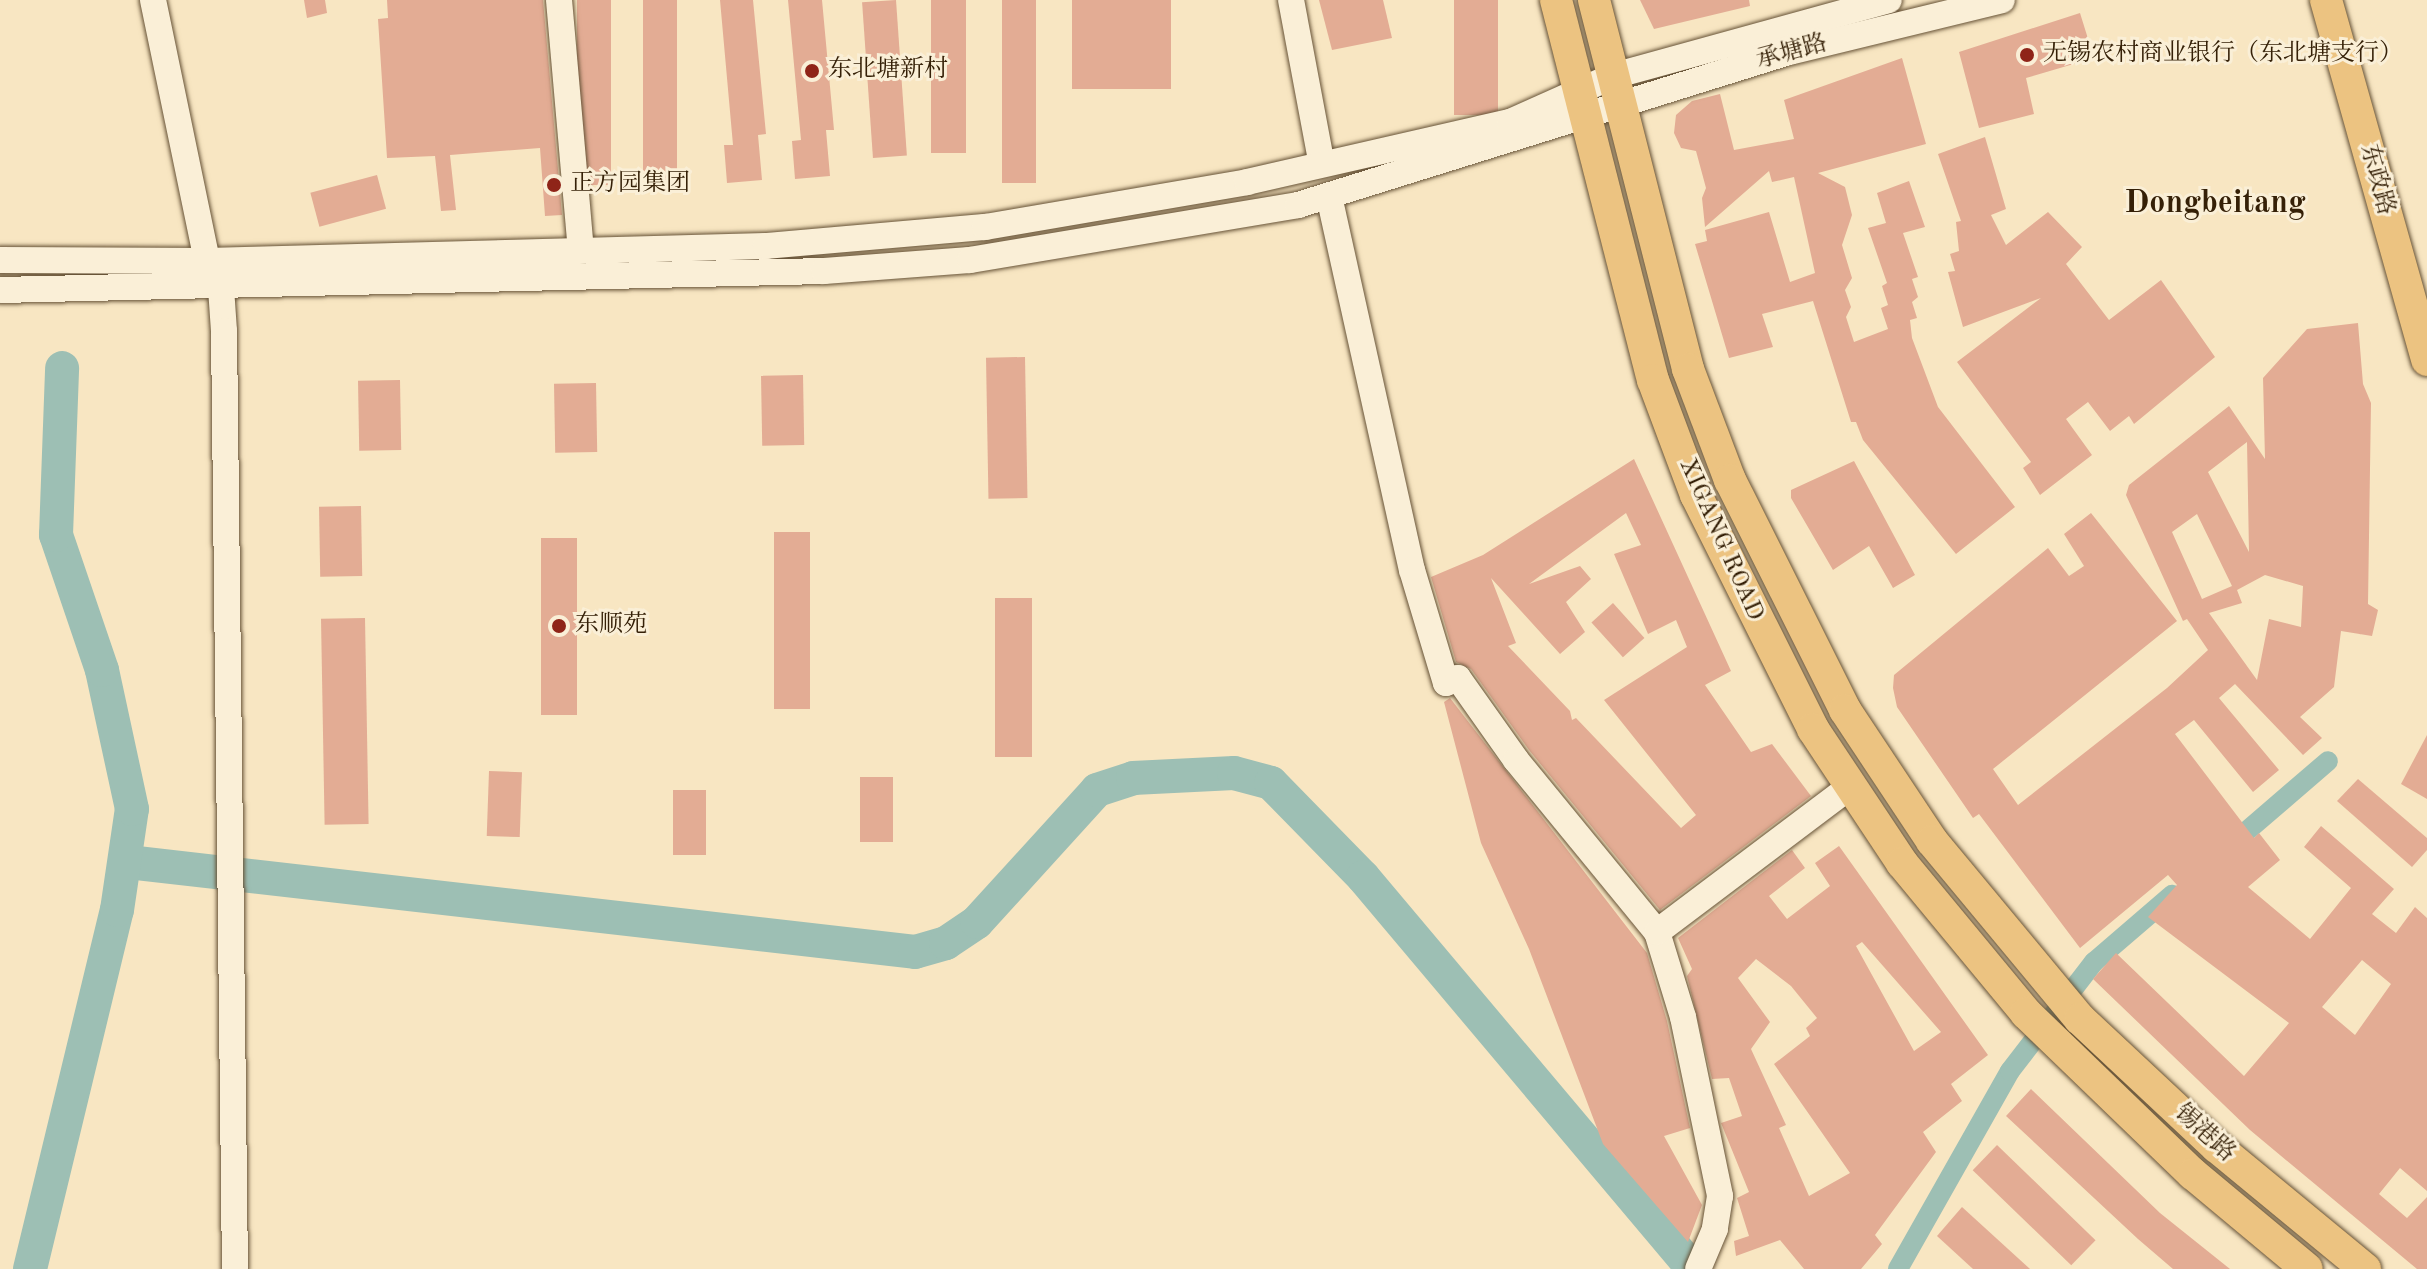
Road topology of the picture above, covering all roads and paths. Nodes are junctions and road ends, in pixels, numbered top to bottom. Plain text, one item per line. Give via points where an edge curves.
1 (153, 0) edge
2 (559, 0) edge
3 (1291, 0) edge
4 (1556, 0) edge
5 (1594, 0) edge
6 (1889, 0) edge
7 (2002, 0) edge
8 (2326, 0) edge
9 (2349, 0) edge
10 (1617, 90) junction
11 (1582, 103) junction
12 (1321, 161) junction
13 (1329, 196) junction
14 (581, 250) junction
15 (0, 260) edge
16 (207, 261) junction
17 (221, 288) junction
18 (0, 290) edge
19 (2421, 300) edge
20 (2427, 360) edge
21 (1848, 788) junction
22 (1657, 932) junction
23 (2053, 989) joint
24 (2026, 1013) joint
25 (235, 1269) edge
26 (1698, 1269) edge
27 (2307, 1269) edge
28 (2365, 1269) edge

1 - 16 street
2 - 14 street
3 - 12 street
4 - 11 main road, XIGANG ROAD
5 - 10 main road, XIGANG ROAD
6 - 10 street, 承塘路
7 - 10 street, 承塘路
8 - 19 main road, 东政路
9 - 19 main road, 东政路
10 - 11 street, 承塘路
10 - 23 main road, XIGANG ROAD via 1688,369 1773,574 1817,662 1884,771 1958,874
11 - 12 street
11 - 13 street
11 - 21 main road, XIGANG ROAD via 1653,380 1696,495 1785,679
12 - 14 street via 1247,182 985,227 766,246
13 - 17 street via 1179,229 970,260 824,271
13 - 22 street via 1412,570 1446,683 1458,678 1516,760
14 - 16 street
15 - 16 street
16 - 17 street
17 - 18 street
17 - 25 street via 232,765
19 - 20 main road, 东政路
21 - 22 street
21 - 24 main road, XIGANG ROAD
22 - 26 street via 1683,1017 1720,1196 1715,1229
23 - 28 main road, 锡港路 via 2217,1147
24 - 27 main road, 锡港路 via 2193,1174

